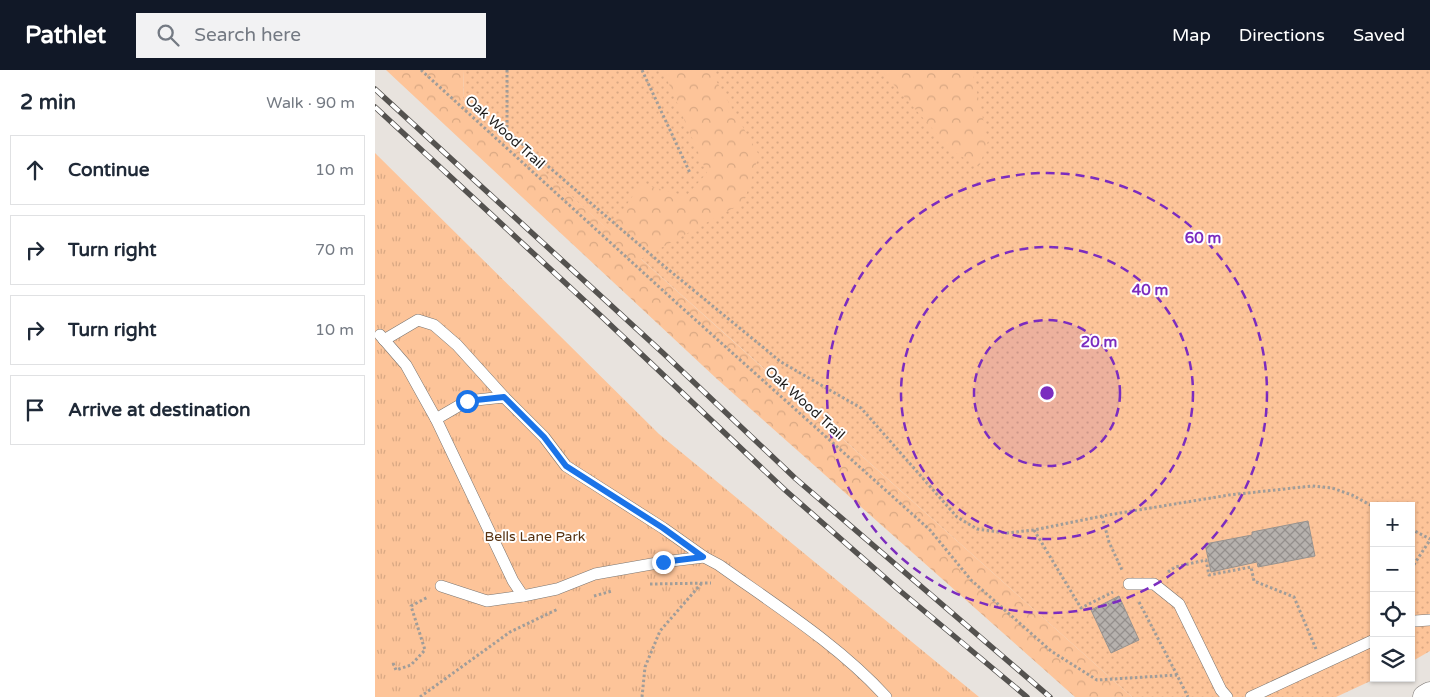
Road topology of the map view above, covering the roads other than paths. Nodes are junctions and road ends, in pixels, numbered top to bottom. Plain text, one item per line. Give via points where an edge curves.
1 (504, 397) junction
2 (436, 419) junction
3 (703, 557) junction
4 (1129, 584) road end
5 (441, 586) dead end
6 (523, 596) junction
7 (1415, 620) edge
8 (1430, 620) edge
9 (1370, 642) edge
10 (1430, 694) edge
11 (886, 697) edge
12 (1227, 697) edge
13 (1251, 697) edge
14 (1425, 697) edge

1 - 2 lane via 467,401
1 - 2 lane via 457,345 434,325 418,320 382,337 406,366
1 - 3 lane via 544,437 566,466
2 - 6 lane
3 - 6 lane via 595,574 557,589
3 - 11 lane via 806,627 871,680
4 - 12 lane via 1154,584 1179,604
5 - 6 lane via 487,601
7 - 8 lane
9 - 13 lane
10 - 14 street

